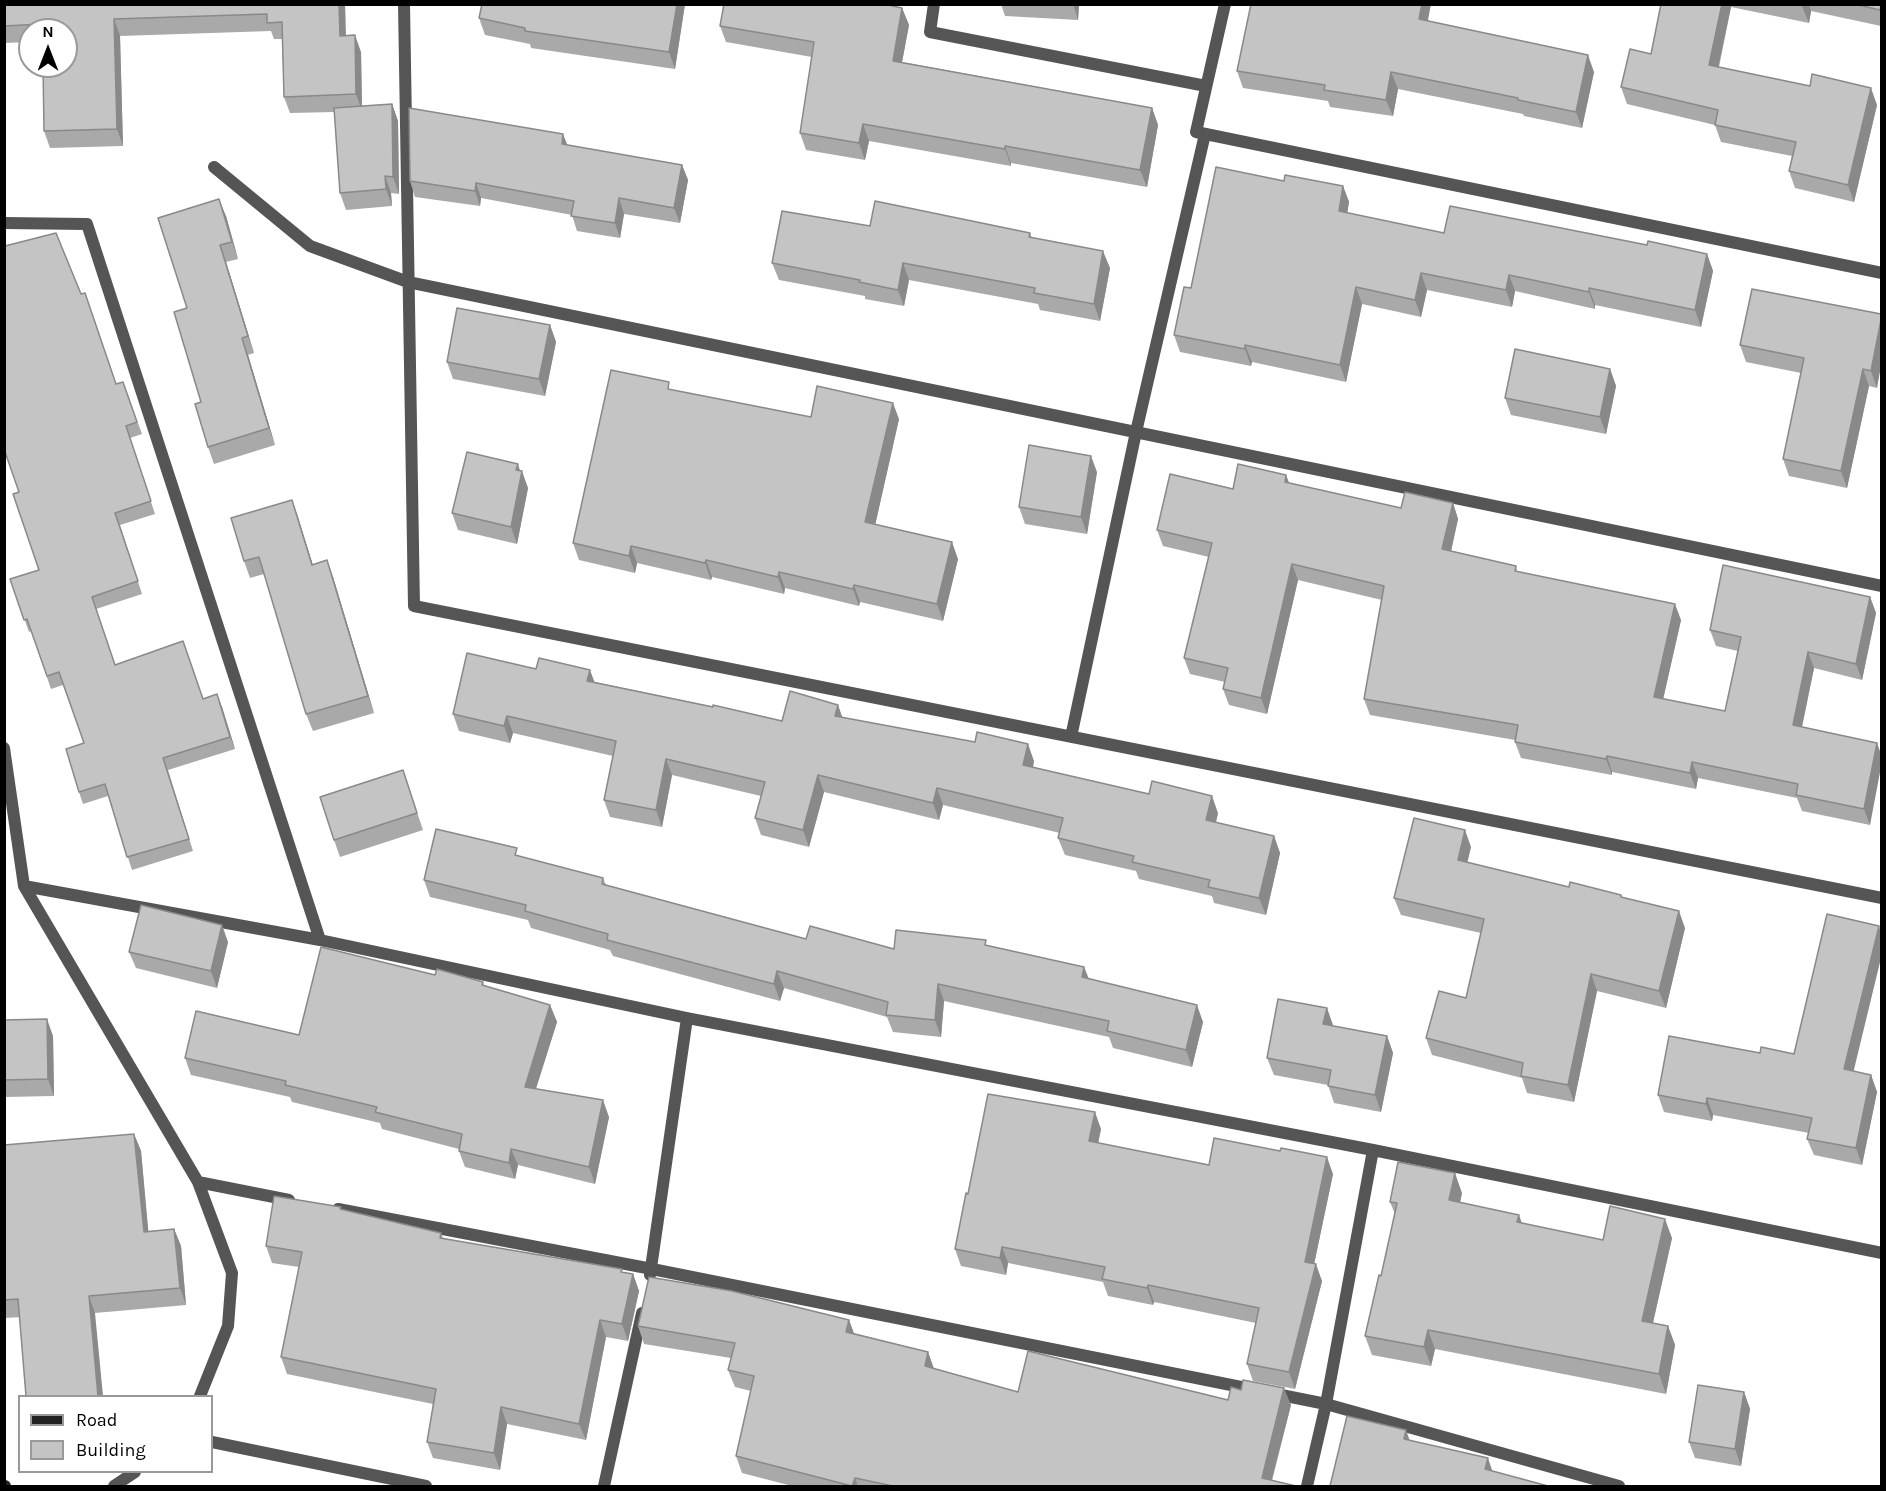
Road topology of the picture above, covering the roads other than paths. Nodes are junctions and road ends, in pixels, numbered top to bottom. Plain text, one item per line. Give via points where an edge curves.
1 (404, 4) edge
2 (934, 4) edge
3 (1225, 4) edge
4 (1206, 86) junction
5 (1205, 134) junction
6 (214, 167) dead end
7 (4, 223) edge
8 (1881, 273) edge
9 (408, 282) junction
10 (1136, 432) junction
11 (1881, 586) edge
12 (1071, 736) junction
13 (4, 748) edge
14 (24, 886) junction
15 (1881, 898) edge
16 (321, 940) junction
17 (687, 1018) junction
18 (1373, 1150) junction
19 (198, 1182) junction
20 (303, 1202) edge
21 (326, 1207) edge
22 (1881, 1253) edge
23 (652, 1269) junction
24 (200, 1395) edge
25 (1326, 1404) junction
26 (213, 1442) edge
27 (134, 1473) edge
28 (114, 1486) edge
29 (426, 1486) edge
30 (604, 1486) edge
31 (1307, 1486) edge
32 (1619, 1486) edge

1 - 9 street
2 - 4 street via 930,32
3 - 4 street
4 - 5 street via 1196,132
5 - 8 street
5 - 10 street
6 - 9 street via 310,246
7 - 16 street via 87,224
9 - 10 street
9 - 12 street via 414,606
10 - 11 street
10 - 12 street
12 - 15 street
13 - 14 street
14 - 16 street
14 - 19 street
16 - 17 street
17 - 18 street
17 - 23 street
18 - 22 street
18 - 25 street
19 - 20 street
19 - 24 street via 232,1273 228,1326
21 - 23 street
23 - 25 street
23 - 30 street
25 - 31 street
25 - 32 street
26 - 29 street
27 - 28 street

